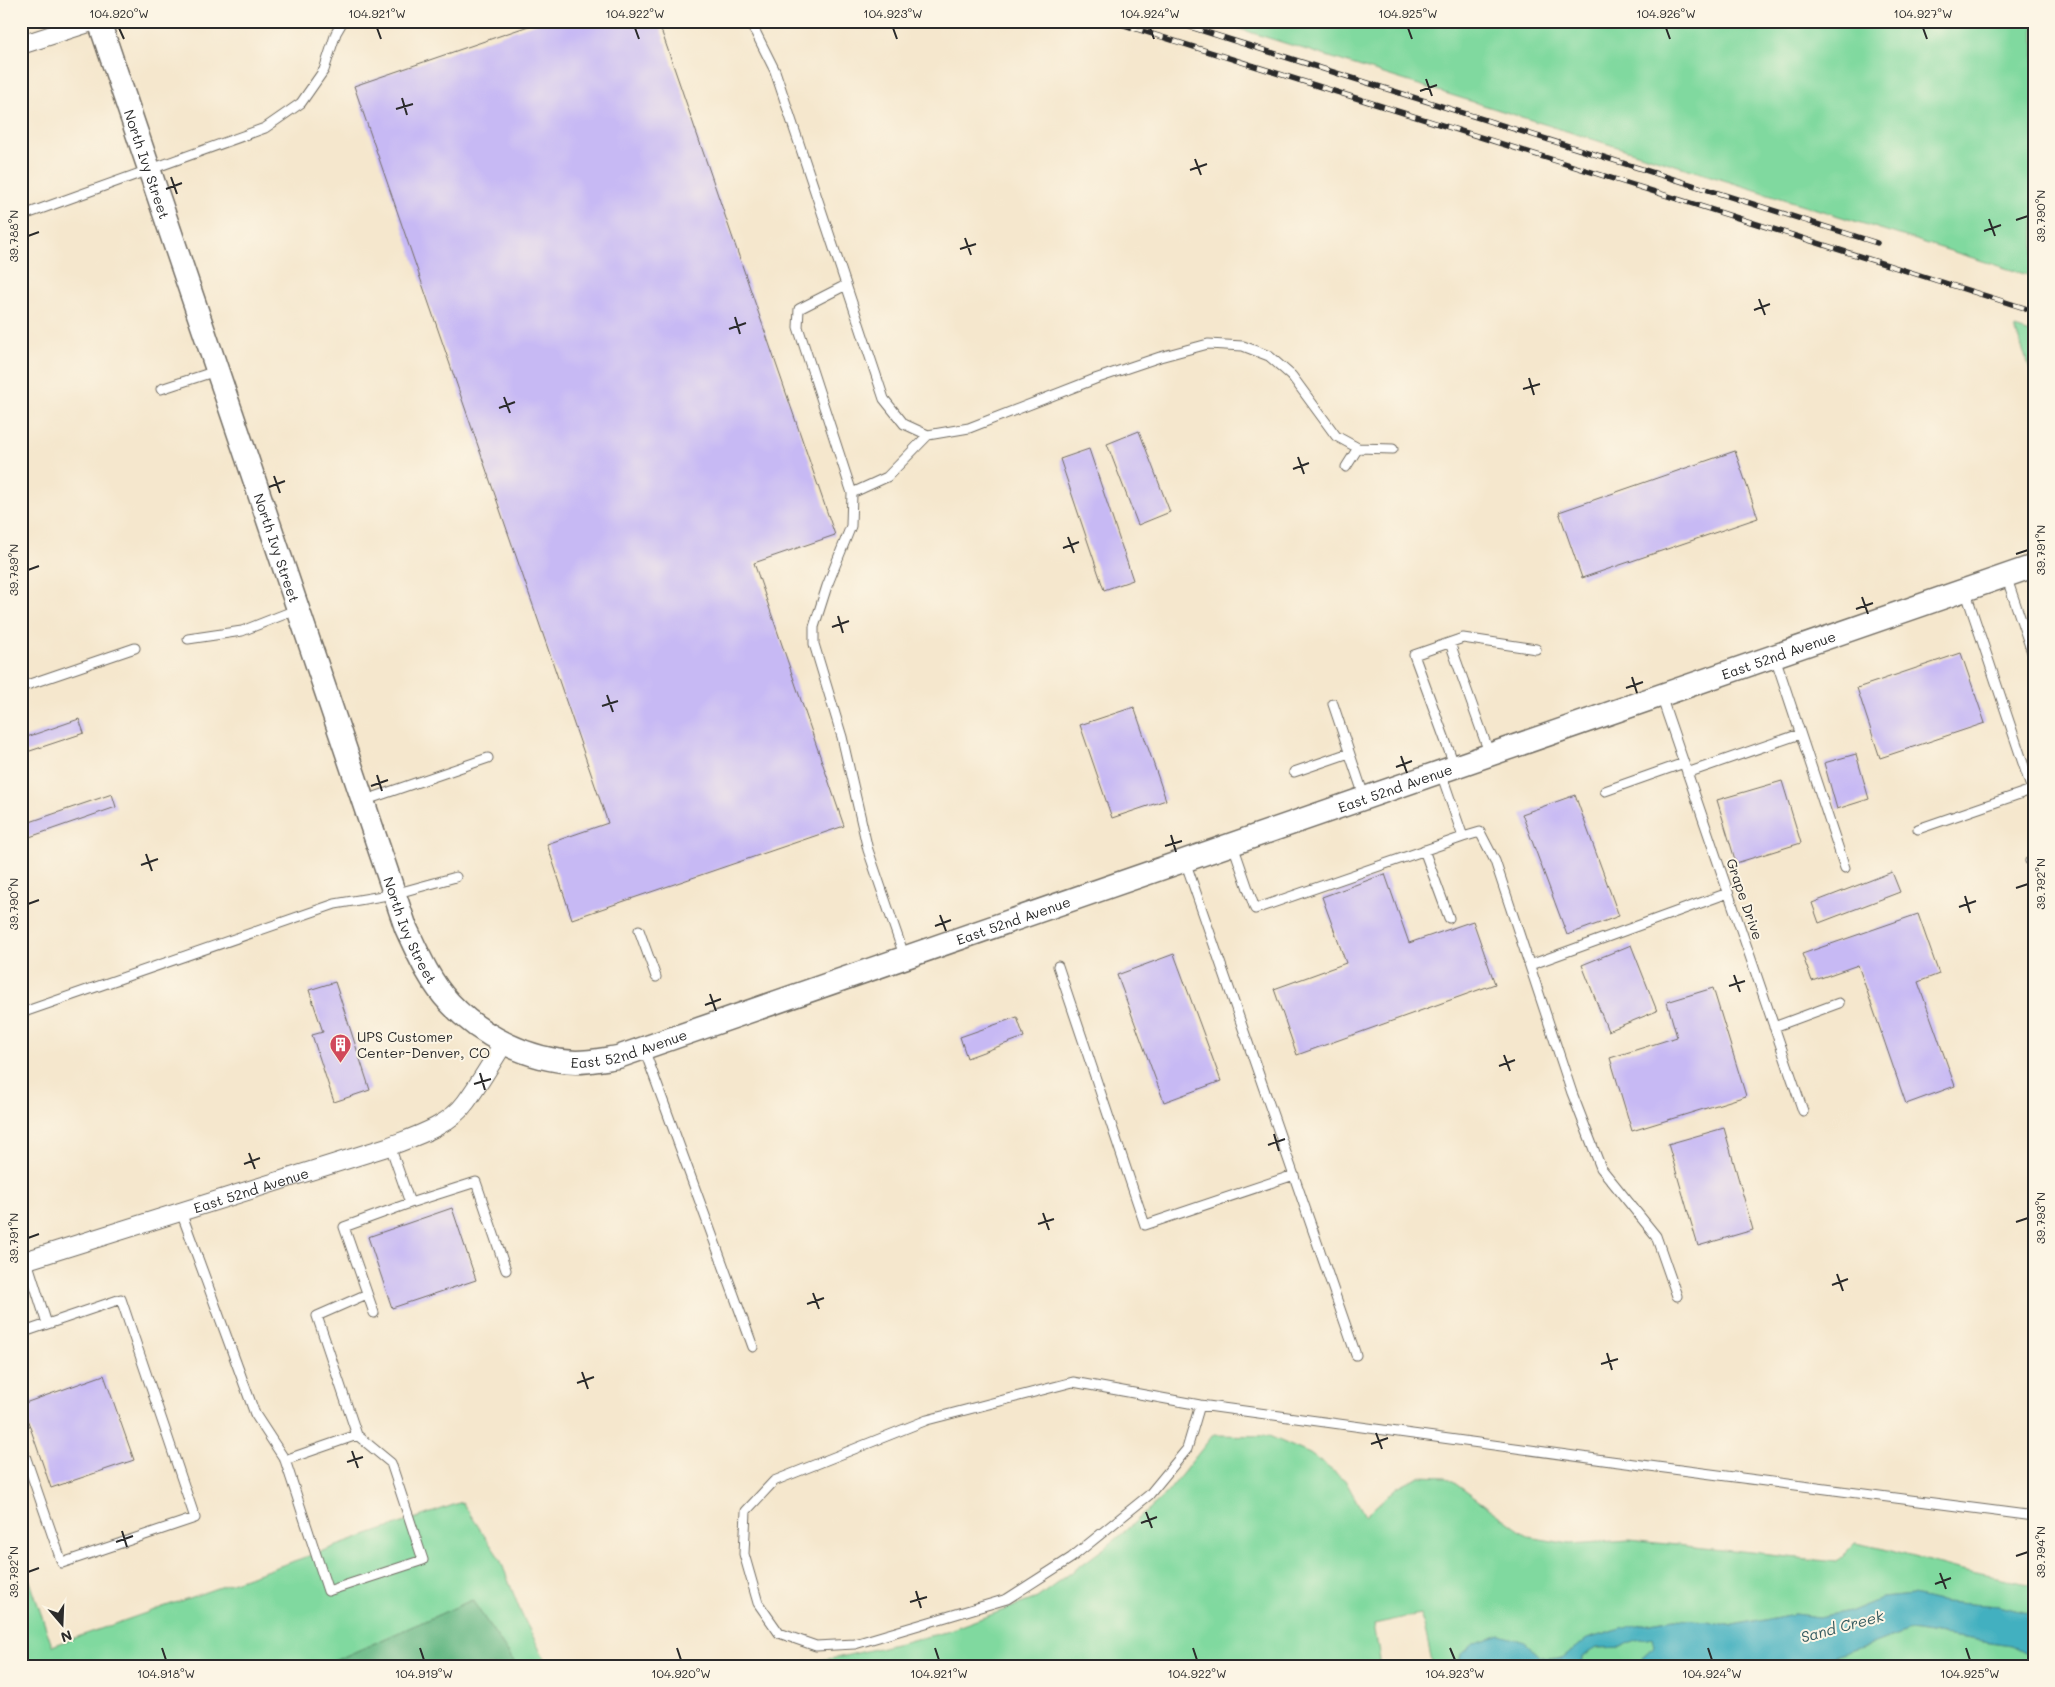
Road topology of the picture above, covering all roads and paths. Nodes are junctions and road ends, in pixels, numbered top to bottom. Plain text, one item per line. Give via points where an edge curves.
1 (97, 21) edge
2 (343, 21) edge
3 (748, 21) edge
4 (21, 45) edge
5 (148, 169) junction
6 (21, 216) edge
7 (846, 284) junction
8 (216, 371) junction
9 (161, 389) dead end
10 (928, 435) junction
11 (1358, 448) junction
12 (1394, 449) dead end
13 (1346, 467) dead end
14 (852, 493) junction
15 (2034, 566) edge
16 (2006, 576) junction
17 (1965, 590) junction
18 (298, 609) junction
19 (188, 639) dead end
20 (1450, 642) junction
21 (135, 648) dead end
22 (1536, 649) dead end
23 (2033, 655) edge
24 (1774, 656) junction
25 (21, 687) edge
26 (1661, 696) junction
27 (1333, 704) dead end
28 (1800, 734) junction
29 (1350, 753) junction
30 (1490, 755) junction
31 (488, 758) dead end
32 (1684, 763) junction
33 (1448, 770) junction
34 (1294, 772) dead end
35 (1687, 773) junction
36 (2033, 790) edge
37 (1605, 791) dead end
38 (1365, 799) junction
39 (363, 801) junction
40 (1918, 829) dead end
41 (1463, 837) junction
42 (1233, 845) junction
43 (1424, 850) junction
44 (1185, 861) junction
45 (1845, 868) dead end
46 (456, 877) dead end
47 (1728, 893) junction
48 (394, 894) junction
49 (1449, 918) dead end
50 (639, 930) dead end
51 (905, 958) junction
52 (1530, 965) junction
53 (1058, 966) dead end
54 (656, 977) dead end
55 (1839, 1004) dead end
56 (21, 1013) edge
57 (1774, 1027) junction
58 (504, 1043) junction
59 (644, 1048) junction
60 (1803, 1111) dead end
61 (390, 1146) junction
62 (1294, 1175) junction
63 (410, 1203) junction
64 (181, 1212) junction
65 (24, 1262) edge
66 (506, 1270) dead end
67 (367, 1294) junction
68 (1677, 1296) dead end
69 (374, 1313) dead end
70 (47, 1324) junction
71 (21, 1333) edge
72 (753, 1347) dead end
73 (1356, 1355) dead end
74 (1200, 1404) junction
75 (357, 1434) junction
76 (21, 1444) edge
77 (285, 1460) junction
78 (2034, 1516) edge

1 - 4 street
1 - 5 street, North Ivy Street
2 - 5 lane via 324,70 301,103 265,128
3 - 7 lane via 775,71
5 - 6 lane
5 - 8 street, North Ivy Street
7 - 10 lane via 884,399 904,424
7 - 14 lane via 800,309 798,327
8 - 9 lane
8 - 18 street, North Ivy Street
10 - 11 lane via 969,428 1095,379 1208,344 1243,346 1269,356 1292,376 1336,436
10 - 14 lane via 887,477
11 - 12 lane
11 - 13 lane
14 - 51 lane via 851,526 827,586 814,628 814,644 842,737 868,850
15 - 16 street, East 52nd Avenue
16 - 17 street, East 52nd Avenue
16 - 23 lane
17 - 24 street, East 52nd Avenue
17 - 36 lane
18 - 19 lane via 242,631
18 - 39 street, North Ivy Street
20 - 22 lane via 1463,638
20 - 30 lane
20 - 33 lane via 1414,655
21 - 25 lane
24 - 26 street, East 52nd Avenue
24 - 28 lane
26 - 30 street, East 52nd Avenue
26 - 32 lane, Grape Drive
27 - 29 lane
28 - 35 lane
28 - 45 lane
29 - 34 lane
29 - 38 lane
30 - 33 street, East 52nd Avenue
31 - 39 lane
32 - 35 lane, Grape Drive
32 - 37 lane
33 - 38 street, East 52nd Avenue
33 - 41 lane
35 - 47 lane, Grape Drive
36 - 40 lane
38 - 42 street, East 52nd Avenue
39 - 48 street, North Ivy Street
41 - 43 lane
41 - 52 lane via 1480,832 1495,861
42 - 43 lane via 1255,909
42 - 44 street, East 52nd Avenue
43 - 49 lane
44 - 51 street, East 52nd Avenue
44 - 62 lane
46 - 48 lane
47 - 52 lane
47 - 57 lane, Grape Drive
48 - 56 lane via 335,904
48 - 58 street, North Ivy Street via 425,968 450,1002 473,1023
50 - 54 lane
51 - 59 street, East 52nd Avenue
52 - 68 lane via 1572,1093 1601,1168 1656,1236
53 - 62 lane via 1145,1225
55 - 57 lane
57 - 60 lane, Grape Drive
58 - 59 street, East 52nd Avenue via 540,1056 576,1062 618,1058
58 - 61 street, East 52nd Avenue via 466,1103 450,1118
59 - 72 lane
61 - 63 lane
61 - 64 street, East 52nd Avenue
62 - 73 lane
63 - 66 lane via 476,1182
63 - 67 lane via 344,1227
64 - 65 street, East 52nd Avenue
64 - 77 lane via 256,1414
65 - 70 lane
67 - 69 lane
67 - 75 lane via 317,1316
70 - 71 lane
70 - 76 lane via 120,1299 195,1518 62,1563
74 - 74 lane via 1073,1382 927,1420 774,1481 746,1511 744,1554 758,1603 779,1633 816,1646 855,1644 1007,1599 1071,1558 1149,1495 1187,1448
74 - 78 lane via 1610,1462
75 - 77 lane
75 - 77 lane via 391,1462 423,1560 328,1591

